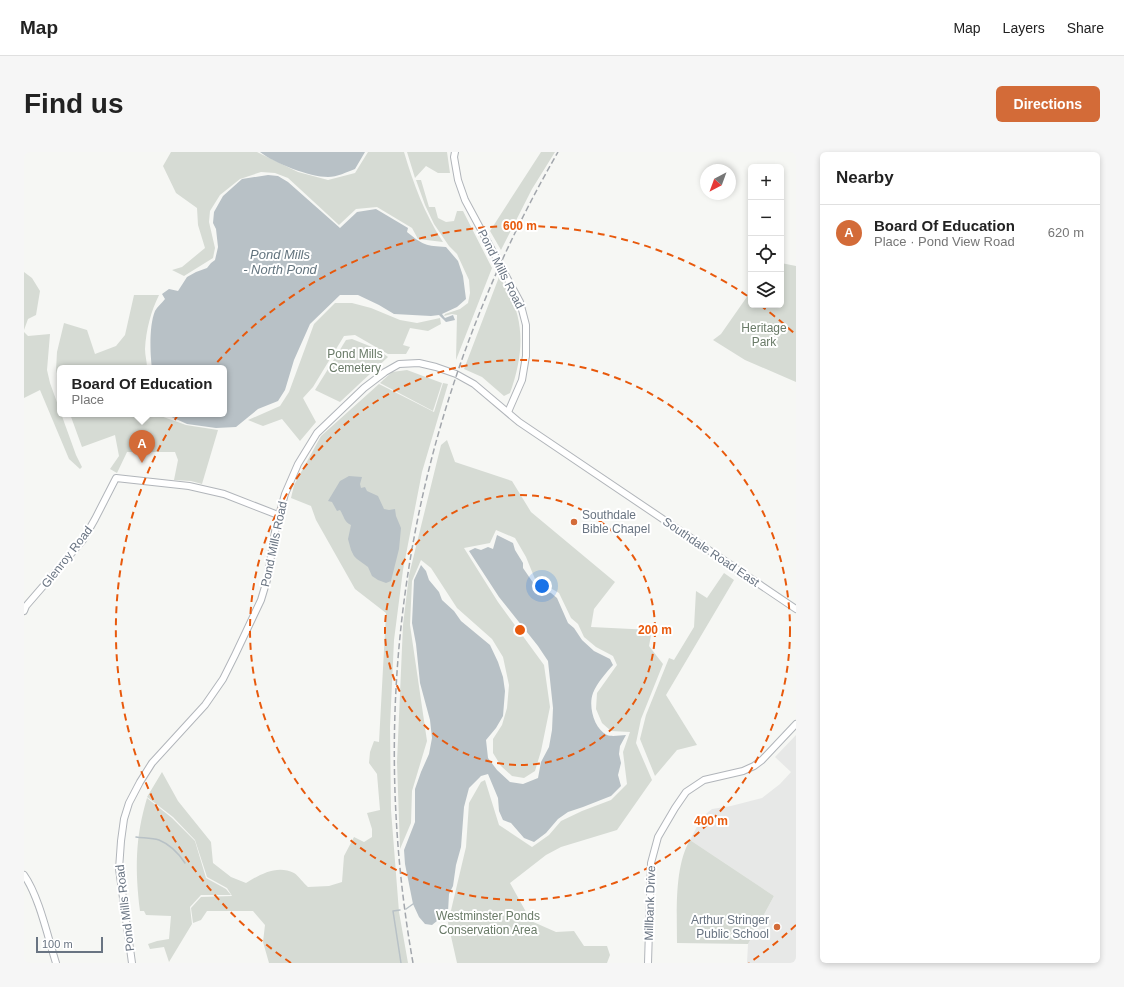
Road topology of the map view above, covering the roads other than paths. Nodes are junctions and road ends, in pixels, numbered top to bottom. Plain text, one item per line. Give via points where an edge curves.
1 (455, 152) edge
2 (508, 412) junction
3 (278, 515) junction
4 (796, 609) edge
5 (24, 611) edge
6 (796, 724) edge
7 (24, 875) edge
8 (56, 963) edge
9 (132, 963) edge
10 (648, 963) edge

1 - 2 main road, Pond Mills Road via 458,180 465,200 520,302 526,325 526,356 522,380
2 - 3 main road, Pond Mills Road via 474,384 456,374 419,363 399,364 364,388 317,433 298,464
2 - 4 main road, Southdale Road East via 519,422
3 - 5 main road, Glenroy Road via 217,492 189,486 116,478 96,519 82,540
3 - 9 main road, Pond Mills Road via 261,600 235,655 205,705 152,763 129,803 124,819 119,869
6 - 10 main road, Millbank Drive via 754,766 704,780 686,792 675,808 658,837 651,863
7 - 8 main road via 38,904

